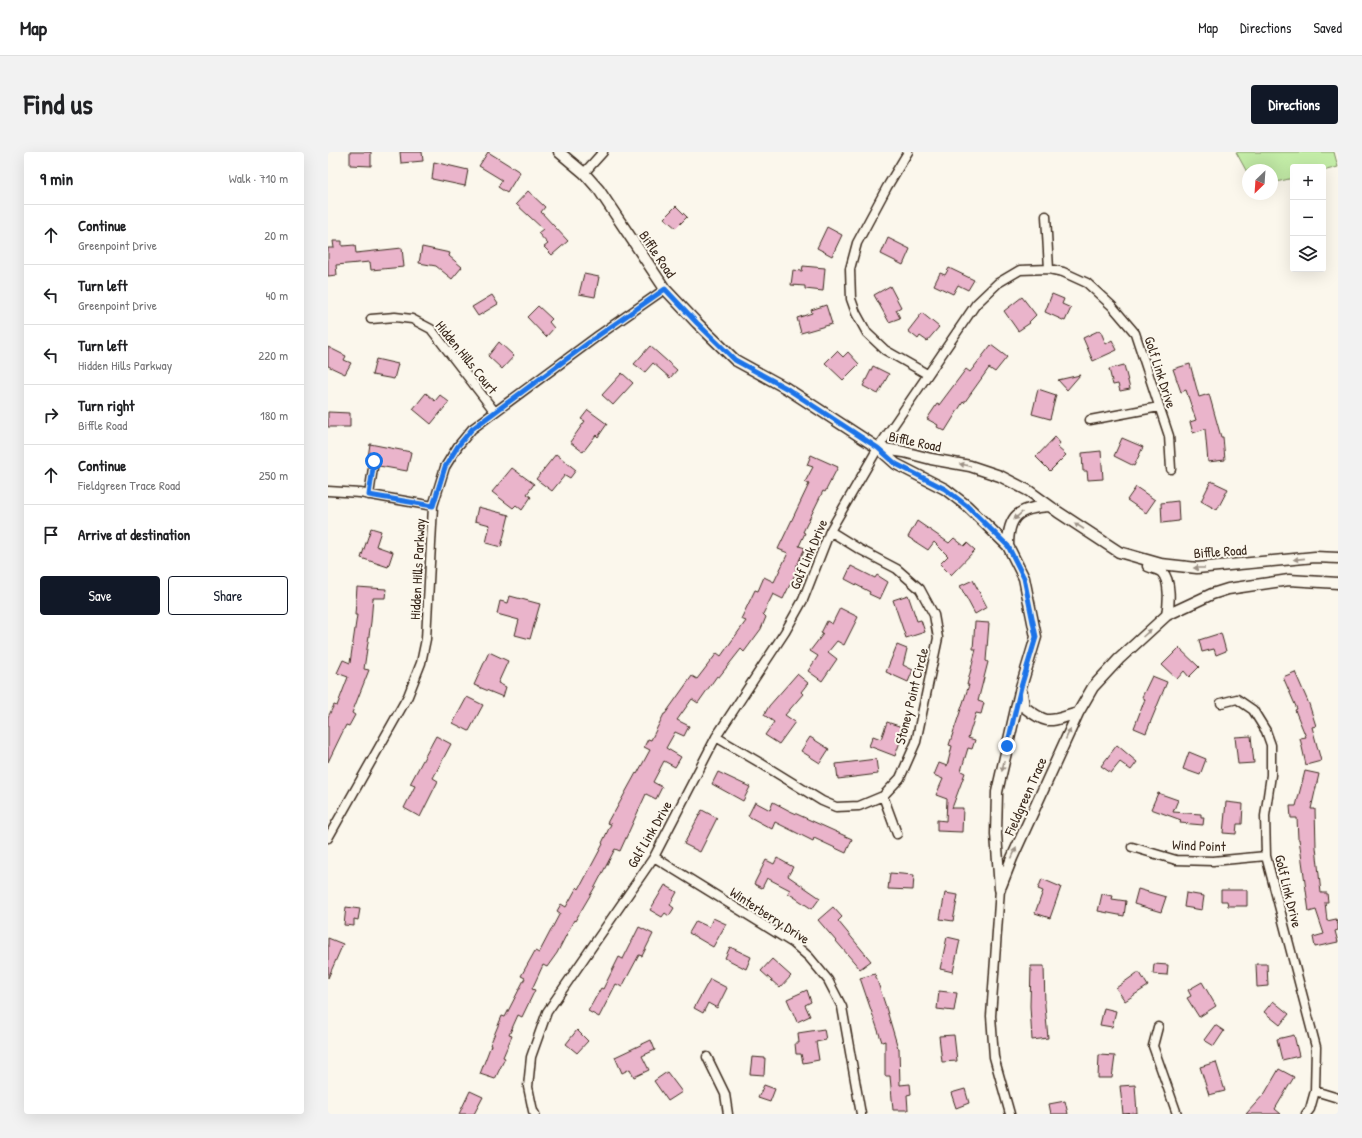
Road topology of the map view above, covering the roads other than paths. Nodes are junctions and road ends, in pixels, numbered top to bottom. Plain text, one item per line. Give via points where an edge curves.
1 (559, 152) edge
2 (603, 152) edge
3 (908, 152) edge
4 (584, 174) junction
5 (1046, 216) dead end
6 (1049, 269) junction
7 (665, 289) junction
8 (371, 319) dead end
9 (927, 374) junction
10 (1159, 407) junction
11 (494, 412) junction
12 (1090, 420) dead end
13 (878, 448) junction
14 (374, 461) dead end
15 (1171, 469) dead end
16 (328, 491) edge
17 (369, 495) junction
18 (433, 506) junction
19 (1049, 506) junction
20 (830, 531) junction
21 (1008, 546) junction
22 (1119, 552) junction
23 (1338, 558) edge
24 (1338, 583) edge
25 (1168, 615) junction
26 (1021, 687) junction
27 (1221, 703) dead end
28 (1078, 713) junction
29 (716, 737) junction
30 (883, 796) junction
31 (897, 834) dead end
32 (328, 838) edge
33 (1132, 848) dead end
34 (654, 856) junction
35 (1266, 856) junction
36 (1000, 889) junction
37 (1158, 1027) dead end
38 (707, 1057) dead end
39 (1315, 1091) junction
40 (1338, 1098) edge
41 (533, 1113) edge
42 (728, 1114) edge
43 (861, 1114) edge
44 (1010, 1114) edge
45 (1177, 1114) edge
46 (1306, 1114) edge

1 - 4 street, Biffle Road
2 - 4 street
3 - 9 street via 857,243 850,269 851,299 867,332 885,350
4 - 7 street, Biffle Road via 599,190
5 - 6 street
6 - 9 street, Golf Link Drive via 1020,270 998,283 976,304
6 - 10 street, Golf Link Drive via 1063,272 1087,283 1112,306 1135,333
7 - 11 street, Hidden Hills Parkway
7 - 13 street, Biffle Road via 735,360 786,388
8 - 11 street, Hidden Hills Court via 412,319 431,329
9 - 13 street, Golf Link Drive
10 - 12 street
10 - 15 street, Golf Link Drive via 1169,436
11 - 18 street, Hidden Hills Parkway via 472,429 458,446 445,467
19 -> 13 street, Biffle Road via 1030,491 1000,476 970,466
13 - 20 street, Golf Link Drive
13 - 21 street via 896,464 945,489 967,506
14 - 17 street
16 - 17 street
17 - 18 street
18 - 32 street, Hidden Hills Parkway via 426,639 421,663 408,696
19 -> 21 street via 1027,509 1018,514 1011,523
22 -> 19 street, Biffle Road
20 - 29 street, Golf Link Drive via 803,600
20 - 30 street, Stoney Point Circle via 897,569 920,589 934,615 938,638 916,742 900,778
21 - 26 street via 1024,578 1036,637
23 -> 22 street, Biffle Road via 1315,557 1197,568 1162,564
22 - 25 street via 1162,572 1169,600
24 - 25 street, Fieldgreen Trace via 1289,580 1228,589
28 -> 25 street, Fieldgreen Trace via 1093,687 1108,670
26 - 28 street via 1024,707 1038,717 1049,721
26 -> 36 street via 997,792 996,834
27 - 35 street, Golf Link Drive via 1237,700 1253,710 1271,745 1271,775 1265,816
36 -> 28 street, Fieldgreen Trace
29 - 30 street, Stoney Point Circle via 822,802 836,807 859,806
29 - 34 street, Golf Link Drive
30 - 31 street
33 - 35 street, Wind Point via 1176,860 1214,861
34 - 41 street, Golf Link Drive via 547,1012 531,1057 528,1087
34 - 43 street, Winterberry Drive via 793,943 809,957 828,980 842,1007
35 - 39 street, Golf Link Drive via 1316,1048
36 - 44 street, Fieldgreen Trace via 991,1016 994,1057
37 - 45 street via 1153,1046
38 - 42 street via 725,1094
39 - 40 street
39 - 46 street, Golf Link Drive

